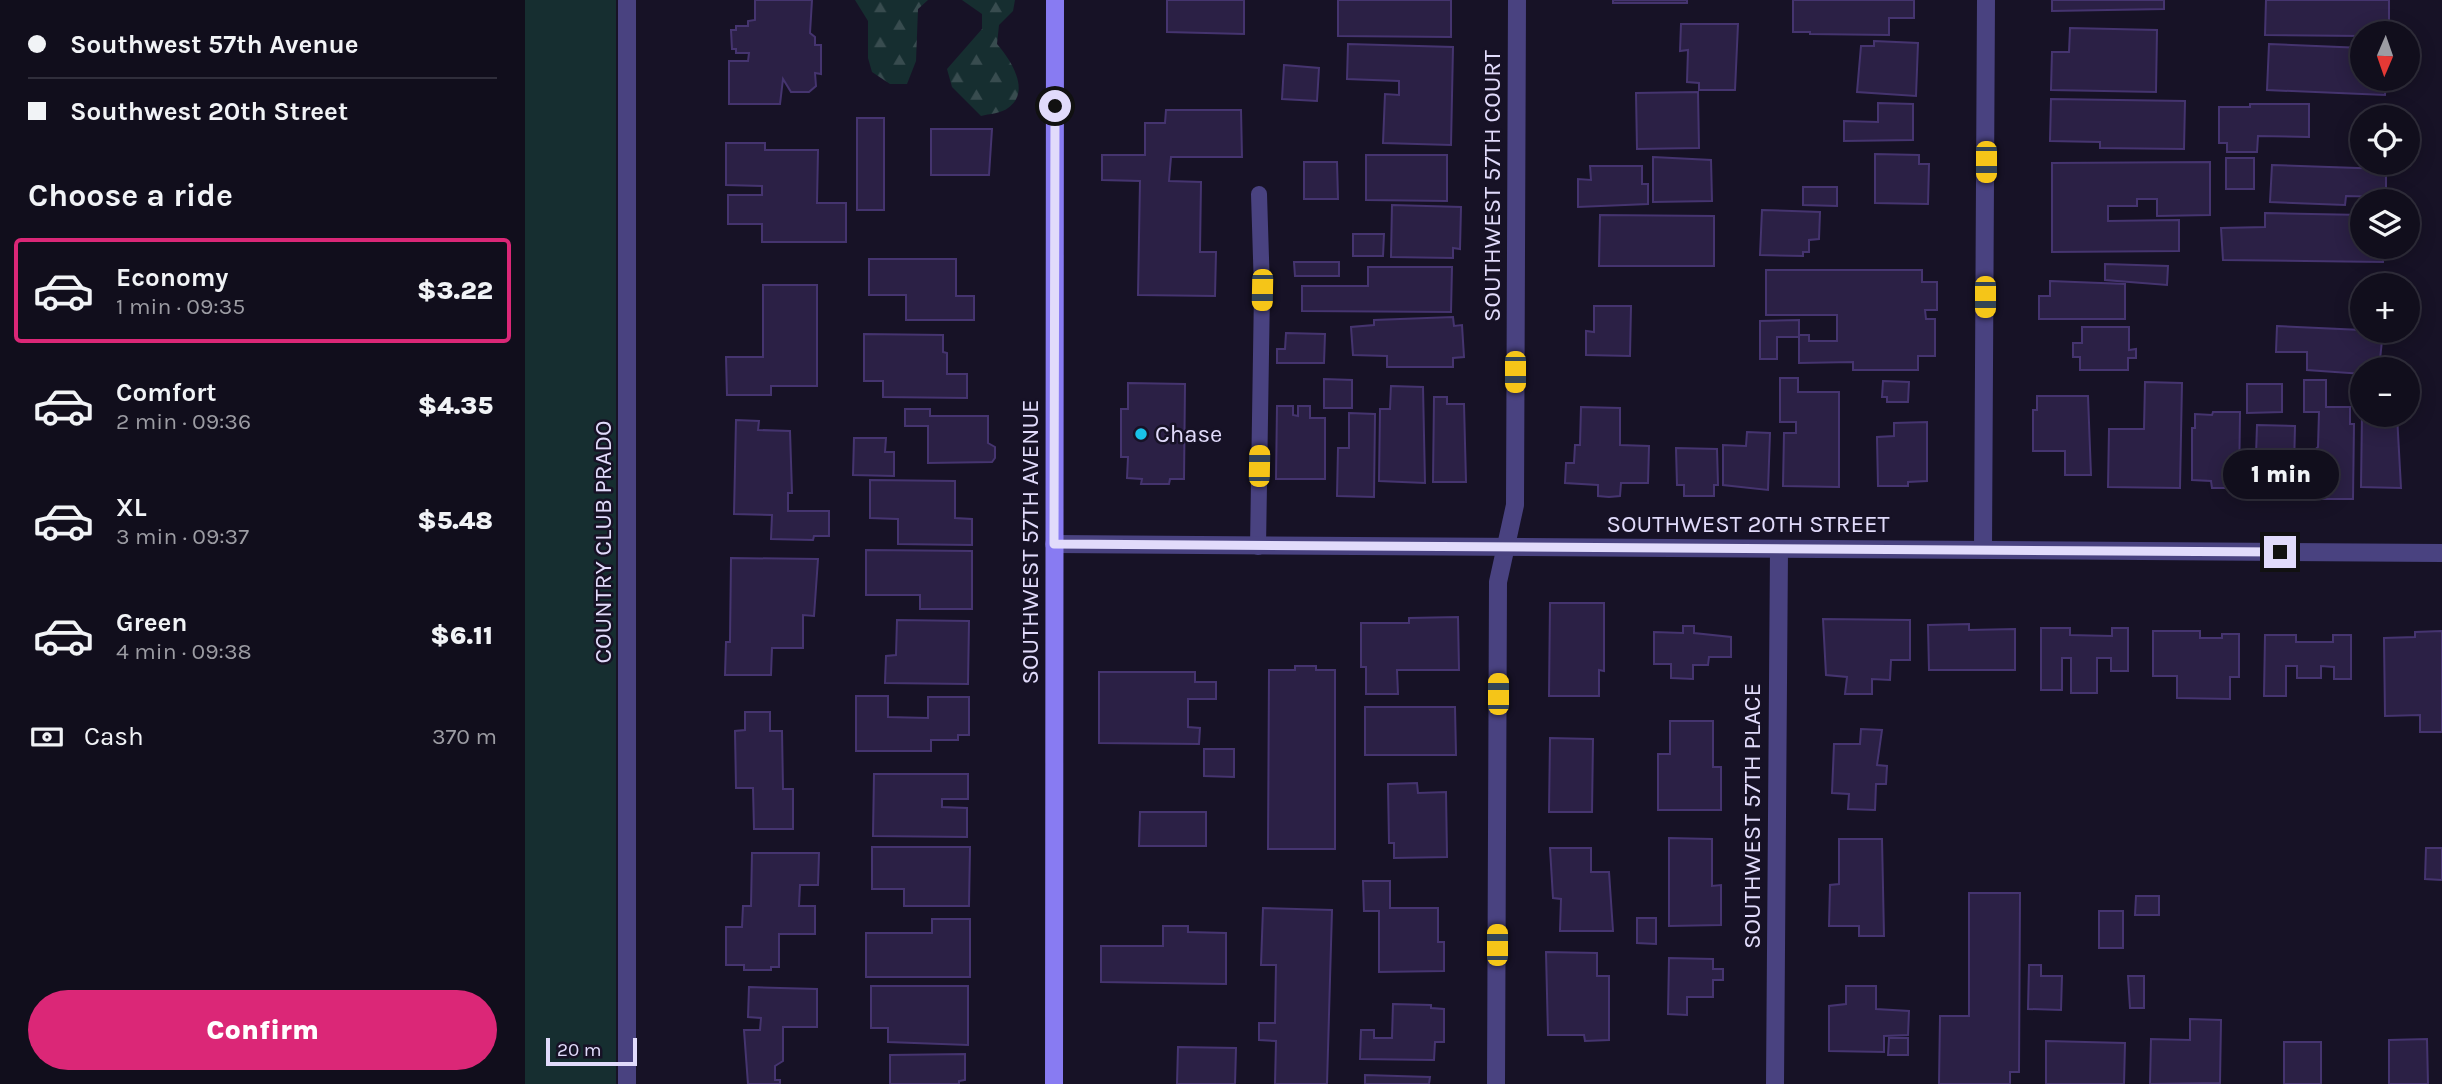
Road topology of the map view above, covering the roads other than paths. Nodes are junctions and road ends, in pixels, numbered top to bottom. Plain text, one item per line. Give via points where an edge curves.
1 (627, 0) edge
2 (1055, 0) edge
3 (1517, 0) edge
4 (1986, 0) edge
5 (1259, 194) dead end
6 (1054, 544) junction
7 (1258, 547) junction
8 (1506, 547) junction
9 (1779, 549) junction
10 (1983, 550) junction
11 (2442, 553) edge
12 (627, 1084) edge
13 (1054, 1084) edge
14 (1496, 1084) edge
15 (1775, 1084) edge

1 - 12 street, COUNTRY CLUB PRADO
2 - 6 main road, SOUTHWEST 57TH AVENUE
3 - 8 street, SOUTHWEST 57TH COURT via 1515,505
4 - 10 street
5 - 7 lane
6 - 7 street, SOUTHWEST 20TH STREET
6 - 13 main road, SOUTHWEST 57TH AVENUE
7 - 8 street, SOUTHWEST 20TH STREET
8 - 9 street, SOUTHWEST 20TH STREET
8 - 14 street, SOUTHWEST 57TH COURT via 1499,582
9 - 10 street, SOUTHWEST 20TH STREET
9 - 15 street, SOUTHWEST 57TH PLACE
10 - 11 street, SOUTHWEST 20TH STREET

